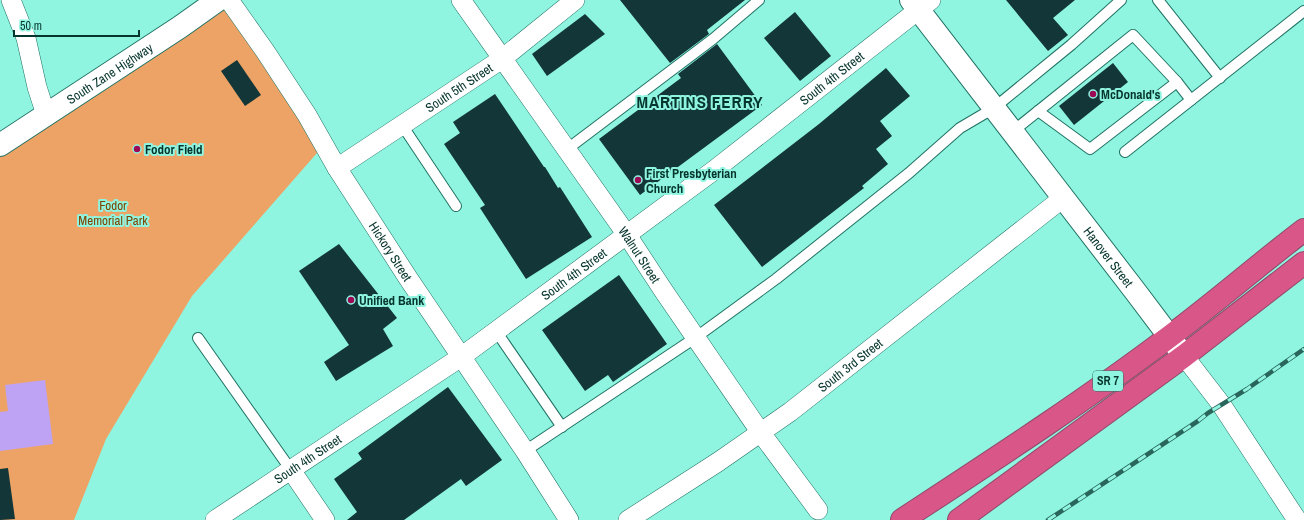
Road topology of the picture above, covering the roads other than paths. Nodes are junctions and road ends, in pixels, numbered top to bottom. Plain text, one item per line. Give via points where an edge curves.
1 (11, 0) edge
2 (218, 0) edge
3 (229, 0) edge
4 (461, 0) edge
5 (575, 0) edge
6 (759, 0) edge
7 (1121, 0) edge
8 (1158, 0) edge
9 (920, 3) edge
10 (1304, 11) edge
11 (502, 59) junction
12 (1220, 78) junction
13 (1177, 82) junction
14 (1191, 100) junction
15 (994, 108) junction
16 (1038, 111) junction
17 (46, 115) junction
18 (402, 125) junction
19 (1012, 132) junction
20 (0, 145) edge
21 (566, 150) junction
22 (1125, 152) dead end
23 (337, 168) junction
24 (1064, 198) junction
25 (456, 206) dead end
26 (1304, 230) edge
27 (627, 235) junction
28 (1304, 263) edge
29 (496, 331) junction
30 (1169, 337) junction
31 (198, 338) dead end
32 (696, 338) junction
33 (1184, 356) junction
34 (461, 357) junction
35 (562, 427) junction
36 (761, 433) junction
37 (526, 451) junction
38 (291, 470) junction
39 (818, 510) dead end
40 (216, 520) edge
41 (325, 520) edge
42 (569, 520) edge
43 (628, 520) edge
44 (902, 520) edge
45 (959, 520) edge
46 (1298, 520) edge

1 - 17 street via 26,38
2 - 17 main road, South Zane Highway
3 - 23 street, Hickory Street via 307,115
4 - 11 street, Walnut Street
5 - 11 street, South 5th Street
6 - 21 lane via 713,39
7 - 15 lane
8 - 12 lane
9 - 15 main road, Hanover Street
9 - 27 street, South 4th Street via 713,171
10 - 12 lane
11 - 18 street, South 5th Street
11 - 21 street, Walnut Street
12 - 14 lane
13 - 14 lane
13 - 16 lane via 1090,149
13 - 16 lane via 1133,35
14 - 22 lane
15 - 19 main road, Hanover Street
15 - 32 lane via 960,128 909,173 776,280
16 - 19 lane
17 - 20 main road, South Zane Highway
18 - 23 street, South 5th Street
18 - 25 lane
19 - 24 main road, Hanover Street
21 - 27 street, Walnut Street
23 - 34 street, Hickory Street
24 - 30 main road, Hanover Street
24 - 36 street, South 3rd Street
26 - 30 highway, SR 7
27 - 29 street, South 4th Street
27 - 32 street, Walnut Street
28 - 33 highway, SR 7
29 - 34 street, South 4th Street
29 - 35 lane
30 - 33 main road, Hanover Street
30 - 44 highway, SR 7 via 999,457
31 - 38 lane
32 - 35 lane
32 - 36 street, Walnut Street
33 - 45 highway, SR 7
33 - 46 street, Hanover Street via 1221,404
34 - 37 street, Hickory Street
34 - 38 street, South 4th Street
35 - 37 lane
36 - 39 street, Walnut Street
36 - 43 street, South 3rd Street
37 - 42 street, Hickory Street
38 - 40 street, South 4th Street
38 - 41 street

